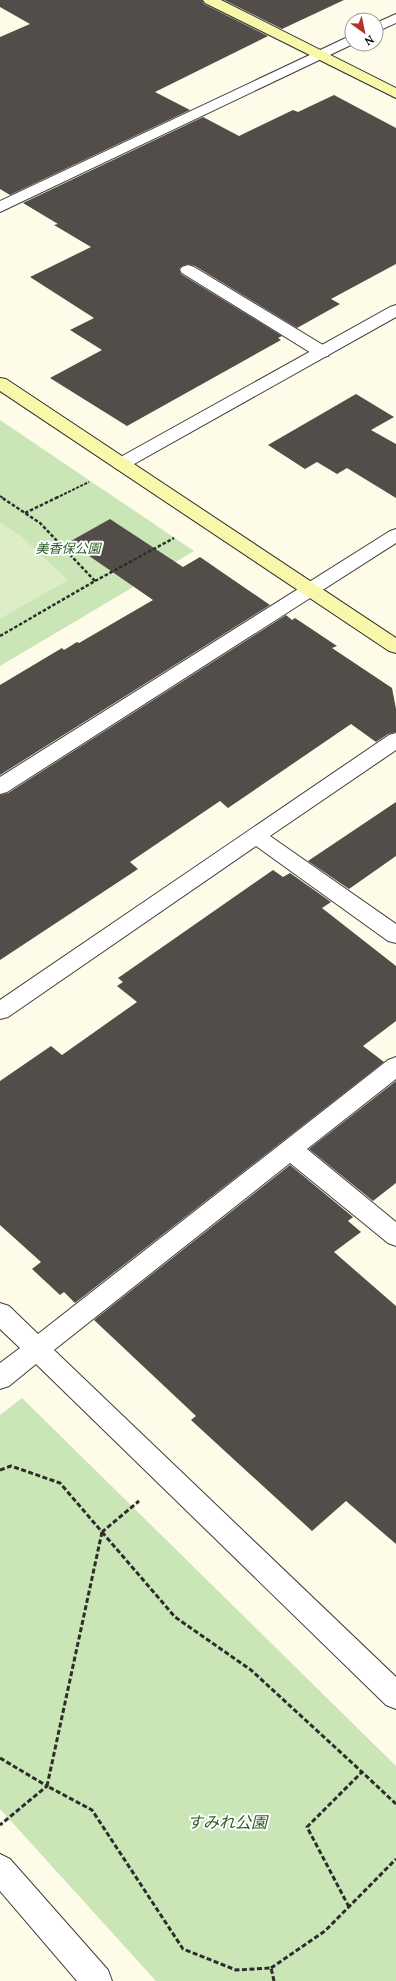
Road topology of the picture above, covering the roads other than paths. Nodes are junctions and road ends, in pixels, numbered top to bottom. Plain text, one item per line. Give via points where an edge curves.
1 (210, 0) edge
2 (396, 18) edge
3 (384, 24) edge
4 (344, 43) edge
5 (319, 55) junction
6 (396, 94) edge
7 (0, 207) edge
8 (188, 270) dead end
9 (396, 310) edge
10 (322, 352) junction
11 (0, 384) edge
12 (121, 464) junction
13 (396, 535) edge
14 (309, 589) junction
15 (396, 647) edge
16 (396, 740) edge
17 (0, 788) edge
18 (257, 837) junction
19 (396, 935) edge
20 (0, 1012) edge
21 (396, 1066) edge
22 (290, 1149) junction
23 (396, 1236) edge
24 (0, 1313) edge
25 (37, 1349) junction
26 (0, 1378) edge
27 (396, 1696) edge
28 (0, 1869) edge
29 (97, 1981) edge

1 - 5 street
2 - 3 street
4 - 5 street
5 - 6 street
5 - 7 street
8 - 10 street
9 - 10 street
10 - 12 street
11 - 12 street
12 - 14 street
13 - 14 street
14 - 15 street
14 - 17 street
16 - 18 street
18 - 19 street
18 - 20 street
21 - 22 street
22 - 23 street
22 - 25 street
24 - 25 street
25 - 26 street
25 - 27 street
28 - 29 street

